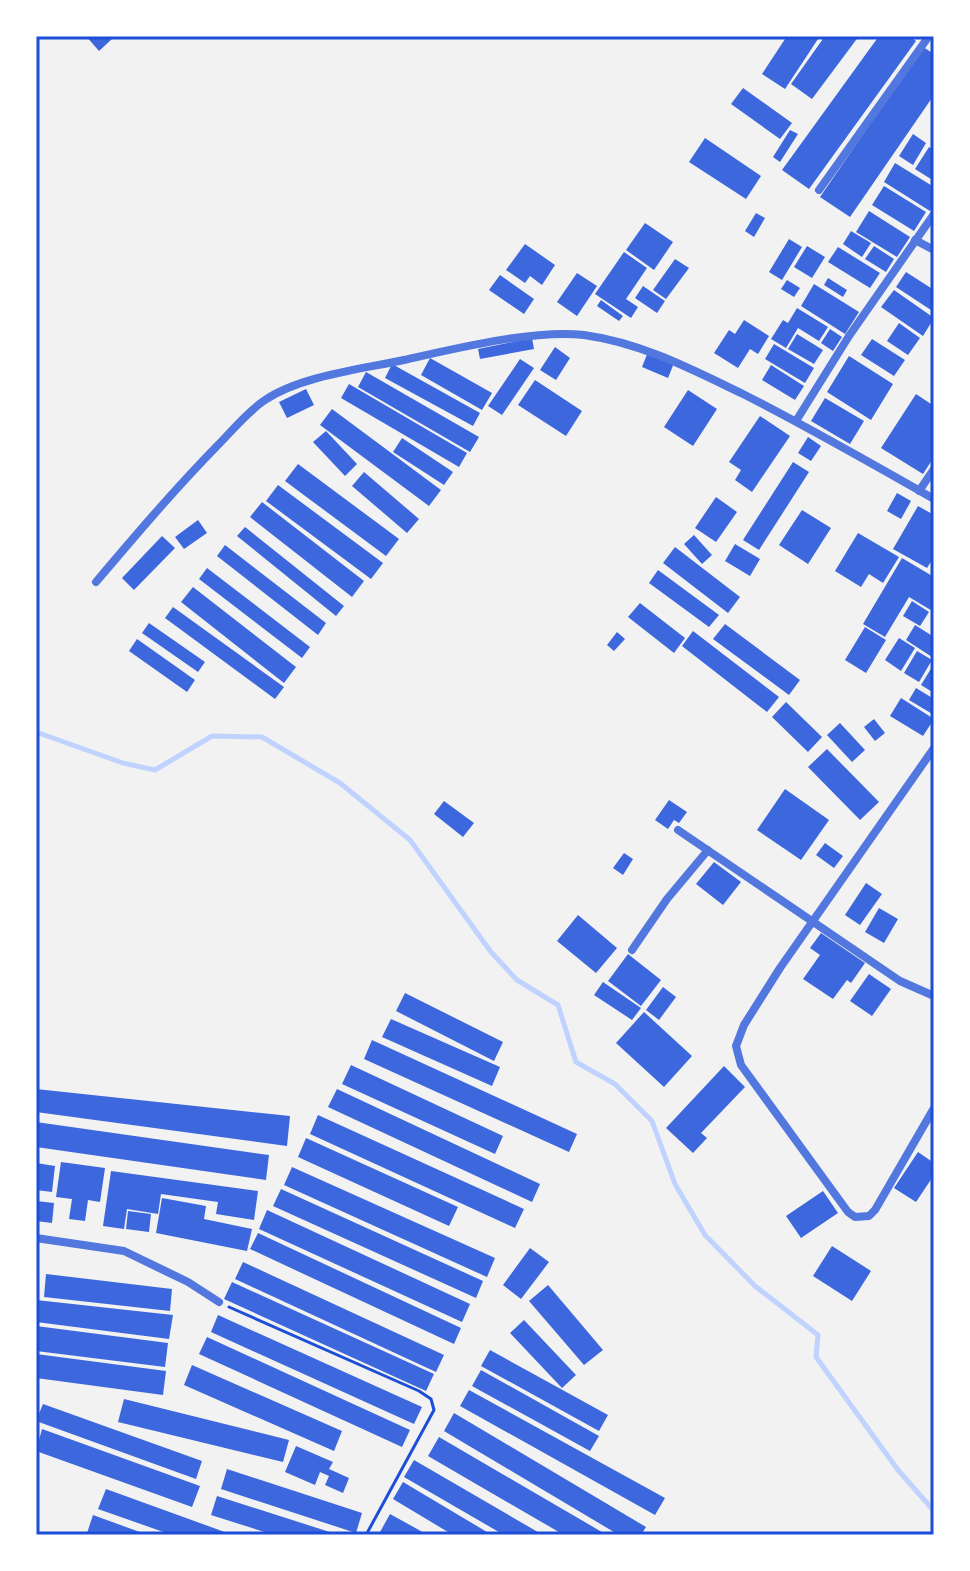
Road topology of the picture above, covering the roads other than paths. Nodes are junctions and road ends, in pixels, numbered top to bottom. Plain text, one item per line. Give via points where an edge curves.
1 (929, 36) edge
2 (819, 190) dead end
3 (934, 214) edge
4 (915, 240) junction
5 (934, 250) edge
6 (796, 421) junction
7 (934, 469) edge
8 (919, 491) junction
9 (934, 499) edge
10 (96, 582) dead end
11 (934, 748) edge
12 (678, 830) dead end
13 (708, 850) junction
14 (813, 923) junction
15 (632, 950) dead end
16 (934, 996) edge
17 (934, 1108) edge
18 (36, 1238) edge
19 (219, 1302) road end

1 - 2 street
3 - 4 street
4 - 5 street
4 - 6 street
6 - 8 street
6 - 10 street via 675,361 582,335 512,340 378,366 295,386 264,401 180,484
7 - 8 street
8 - 9 street
11 - 14 street
12 - 13 street
13 - 14 street
13 - 15 street
14 - 16 street via 900,981
14 - 17 street via 737,1036 741,1065 855,1217 875,1210
18 - 19 street via 124,1251

